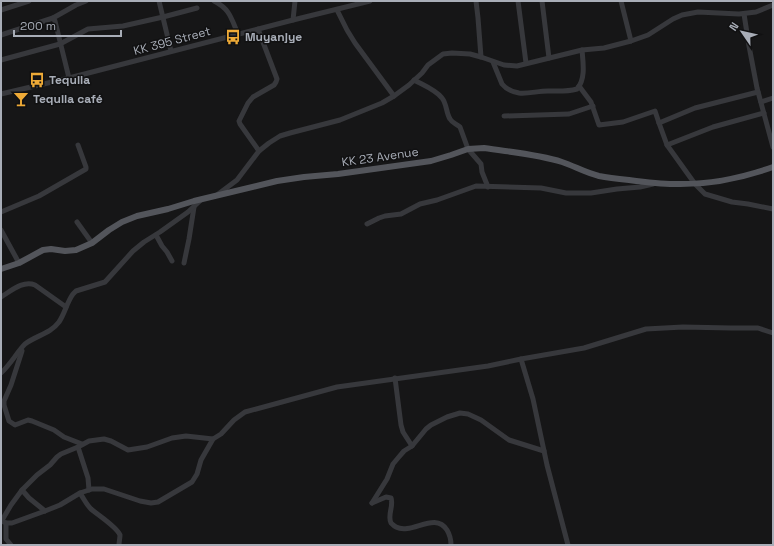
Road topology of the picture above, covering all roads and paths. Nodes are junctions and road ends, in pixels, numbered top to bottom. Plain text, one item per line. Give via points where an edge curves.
1 (29, 1) edge
2 (86, 1) edge
3 (159, 1) edge
4 (215, 1) edge
5 (295, 1) edge
6 (370, 1) edge
7 (476, 1) edge
8 (518, 1) edge
9 (542, 1) edge
10 (621, 1) edge
11 (773, 4) edge
12 (197, 8) dead end
13 (1, 10) edge
14 (337, 10) junction
15 (744, 14) junction
16 (163, 17) junction
17 (52, 18) junction
18 (293, 20) junction
19 (258, 29) junction
20 (238, 34) junction
21 (1, 35) edge
22 (631, 41) junction
23 (60, 44) junction
24 (582, 50) junction
25 (171, 51) junction
26 (481, 57) junction
27 (550, 58) junction
28 (1, 60) edge
29 (493, 62) junction
30 (526, 63) junction
31 (69, 78) junction
32 (414, 80) junction
33 (580, 86) junction
34 (758, 92) junction
35 (1, 94) edge
36 (394, 96) junction
37 (773, 98) edge
38 (761, 102) junction
39 (593, 106) junction
40 (764, 113) junction
41 (504, 116) dead end
42 (659, 123) junction
43 (773, 124) edge
44 (767, 126) junction
45 (78, 145) dead end
46 (667, 145) junction
47 (773, 147) edge
48 (468, 149) junction
49 (259, 151) junction
50 (773, 167) edge
51 (658, 183) junction
52 (695, 184) junction
53 (488, 186) junction
54 (216, 195) junction
55 (202, 199) junction
56 (194, 206) junction
57 (773, 209) edge
58 (1, 212) edge
59 (77, 222) dead end
60 (367, 224) dead end
61 (1, 230) edge
62 (156, 235) junction
63 (92, 243) junction
64 (172, 261) dead end
65 (18, 263) junction
66 (184, 263) dead end
67 (1, 269) edge
68 (1, 297) edge
69 (66, 307) junction
70 (773, 333) edge
71 (23, 346) junction
72 (521, 359) junction
73 (1, 373) edge
74 (395, 378) junction
75 (1, 404) edge
76 (6, 410) junction
77 (213, 439) junction
78 (80, 446) junction
79 (412, 446) junction
80 (544, 451) junction
81 (22, 490) junction
82 (89, 490) junction
83 (80, 493) junction
84 (45, 511) junction
85 (3, 522) edge
86 (11, 545) edge
87 (119, 545) edge
88 (451, 545) edge
89 (568, 545) edge

1 - 13 street
2 - 17 street
3 - 16 street
4 - 20 street via 225,8
5 - 18 street
6 - 14 street, KK 395 Street
7 - 26 street
8 - 30 street
9 - 27 street
10 - 22 street
11 - 15 street via 756,12
12 - 16 street
14 - 18 street, KK 395 Street
14 - 36 street via 355,43
15 - 22 street via 698,12 682,15 648,35
15 - 34 street
16 - 23 street via 123,26 88,29
16 - 25 street
17 - 21 street
17 - 23 street
18 - 19 street, KK 395 Street
19 - 20 street, KK 395 Street
19 - 49 street via 277,79 274,85 253,96 239,121
20 - 25 street, KK 395 Street
22 - 24 street via 604,48
23 - 28 street
23 - 31 street
24 - 27 street
24 - 33 street via 583,71
25 - 31 street, KK 395 Street
26 - 29 street
26 - 32 street via 452,52 443,54
27 - 30 street
29 - 30 street via 510,66
29 - 33 street via 502,84 515,92 566,92
31 - 35 street, KK 395 Street
32 - 36 street
32 - 48 street via 443,99 449,118 460,127
33 - 39 street
34 - 38 street
34 - 42 street via 695,108
36 - 49 street via 340,120 280,136
37 - 38 street
38 - 40 street
39 - 41 street via 569,114
39 - 42 street via 598,125 623,122 655,111
40 - 44 street
40 - 46 street via 713,127
42 - 46 street
43 - 44 street
44 - 47 street
45 - 58 street via 86,169 39,196
46 - 52 street
48 - 51 main road, KK 23 Avenue via 484,148 533,156 562,162 598,176
48 - 53 street via 481,164
48 - 54 main road, KK 23 Avenue via 431,161 277,181
49 - 54 street via 237,180
50 - 52 main road, KK 23 Avenue via 739,178
51 - 52 main road, KK 23 Avenue
51 - 53 street via 591,193
52 - 57 street via 705,194 716,198
53 - 60 street via 476,186
54 - 55 main road, KK 23 Avenue
55 - 56 street
55 - 63 main road, KK 23 Avenue via 122,222
56 - 62 street
56 - 66 street
59 - 63 street
61 - 65 street
62 - 64 street
62 - 69 street via 133,251 105,282 76,291
63 - 65 main road, KK 23 Avenue via 76,250 43,250
65 - 67 main road, KK 23 Avenue
68 - 69 street via 17,287 31,283
69 - 71 street via 59,322 52,329
70 - 72 street via 758,328 725,327 646,330 584,348
71 - 73 street
71 - 76 street via 4,401
72 - 74 street via 488,366
72 - 80 street
74 - 77 street via 337,387 245,412
74 - 79 street via 401,425
75 - 76 street
76 - 78 street via 9,421 15,425 32,421 54,430
77 - 78 street via 186,436 128,450 104,439 89,441
77 - 82 street via 192,482 158,502 140,501 104,489
78 - 81 street via 57,457
78 - 82 street
79 - 80 street via 431,425 460,413 482,420 509,440
79 - 88 street via 393,464 372,503 386,497 391,498 391,523 400,528 439,523 450,534
80 - 89 street
81 - 84 street
81 - 85 street
82 - 83 street
83 - 84 street
83 - 87 street via 90,508 119,533
84 - 85 street via 12,523
85 - 86 street via 6,539

